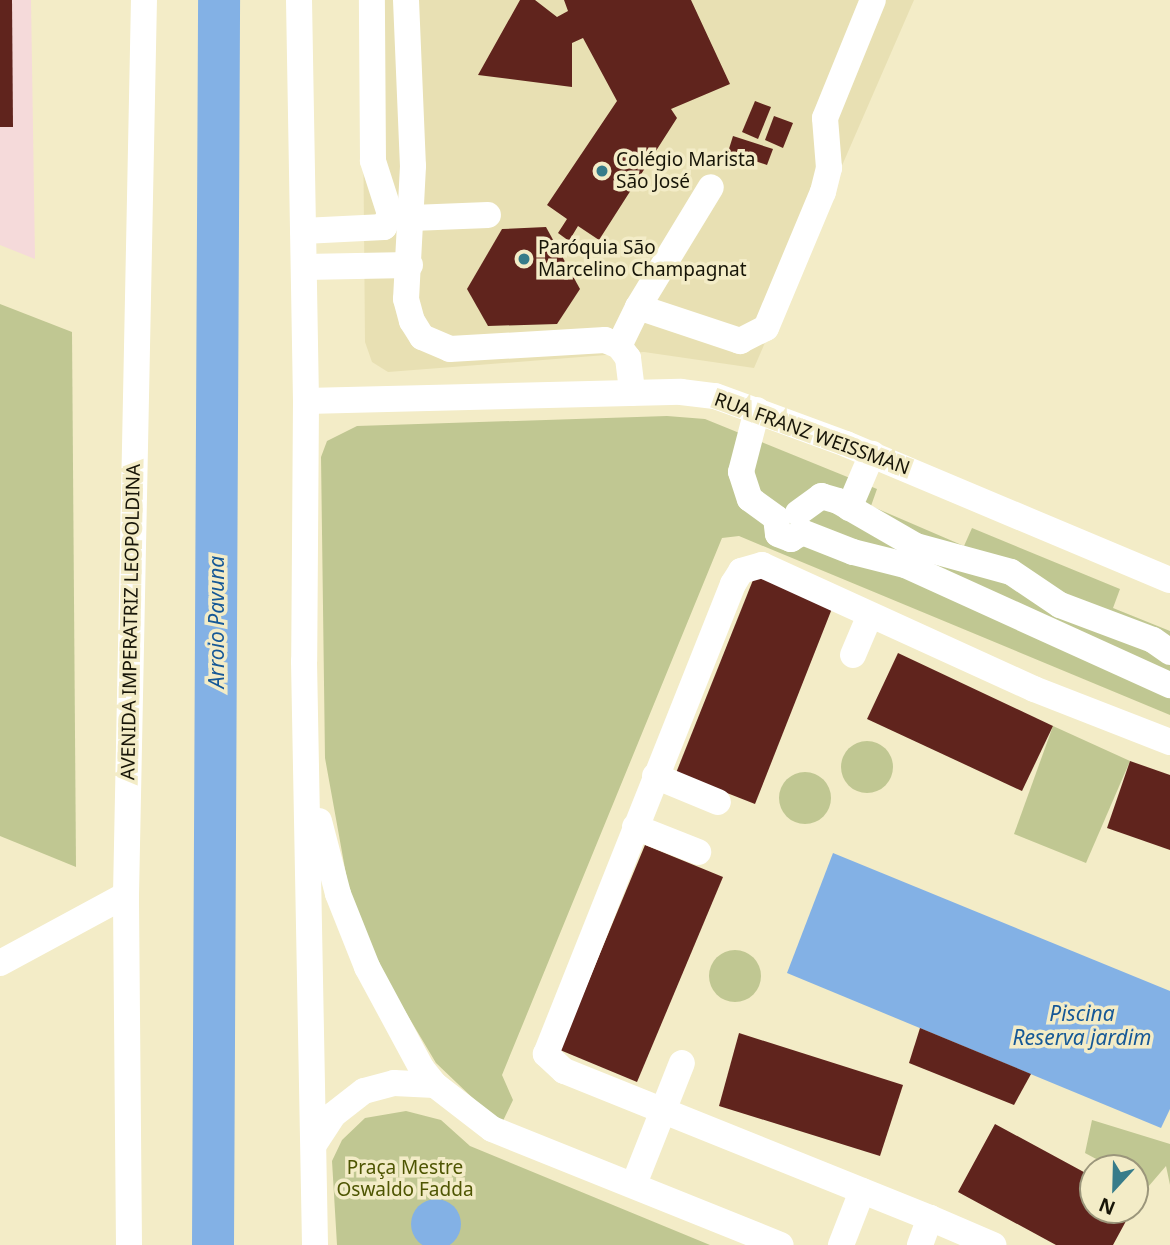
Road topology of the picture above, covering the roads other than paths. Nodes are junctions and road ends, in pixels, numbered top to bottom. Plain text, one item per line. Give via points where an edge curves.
1 (145, 0) edge
2 (299, 0) edge
3 (372, 0) edge
4 (406, 0) edge
5 (873, 0) edge
6 (413, 166) junction
7 (377, 173) junction
8 (711, 187) dead end
9 (488, 215) dead end
10 (412, 218) junction
11 (303, 230) junction
12 (410, 265) junction
13 (304, 267) junction
14 (638, 307) junction
15 (619, 346) junction
16 (632, 393) junction
17 (306, 401) junction
18 (757, 410) junction
19 (872, 454) junction
20 (849, 508) junction
21 (792, 521) junction
22 (1170, 580) edge
23 (870, 615) junction
24 (1170, 652) edge
25 (853, 655) dead end
26 (1170, 685) edge
27 (1170, 742) edge
28 (656, 776) junction
29 (308, 780) junction
30 (718, 803) dead end
31 (635, 827) junction
32 (698, 852) dead end
33 (126, 895) junction
34 (0, 962) edge
35 (682, 1063) dead end
36 (435, 1085) junction
37 (665, 1113) junction
38 (314, 1143) junction
39 (634, 1184) junction
40 (862, 1191) junction
41 (930, 1218) junction
42 (129, 1245) edge
43 (315, 1245) edge
44 (781, 1245) edge
45 (841, 1245) edge
46 (920, 1245) edge
47 (993, 1245) edge

1 - 33 street, AVENIDA IMPERATRIZ LEOPOLDINA
2 - 11 street
3 - 7 street via 373,161
4 - 6 street
5 - 14 street via 825,118 829,168 823,192 766,328 740,341
6 - 7 street via 403,173
6 - 10 street
7 - 11 street via 390,214 384,227
8 - 14 street
9 - 10 street
10 - 12 street
11 - 13 street
12 - 13 street
12 - 15 street via 406,299 412,321 422,337 438,346 584,339
13 - 17 street
14 - 15 street
15 - 16 street via 628,358
16 - 17 street, RUA FRANZ WEISSMAN
16 - 18 street, RUA FRANZ WEISSMAN via 715,396
17 - 29 street
18 - 19 street, RUA FRANZ WEISSMAN
18 - 21 street via 741,472 750,499
19 - 20 street
19 - 22 street, RUA FRANZ WEISSMAN
20 - 21 street via 821,496
20 - 24 street via 916,547 1011,572 1059,605 1153,640
21 - 26 street via 853,552 905,565
23 - 25 street
23 - 27 street via 1034,689
23 - 28 street via 762,565 741,571
28 - 30 street
28 - 31 street
29 - 36 street via 338,894 367,967
29 - 38 street
31 - 32 street
31 - 37 street via 546,1054 564,1071
33 - 34 street
33 - 42 street, AVENIDA IMPERATRIZ LEOPOLDINA
35 - 37 street
36 - 38 street via 394,1083 364,1091 333,1115
36 - 39 street via 492,1129
37 - 39 street
37 - 40 street
38 - 43 street
39 - 44 street
40 - 41 street
40 - 45 street
41 - 46 street
41 - 47 street

